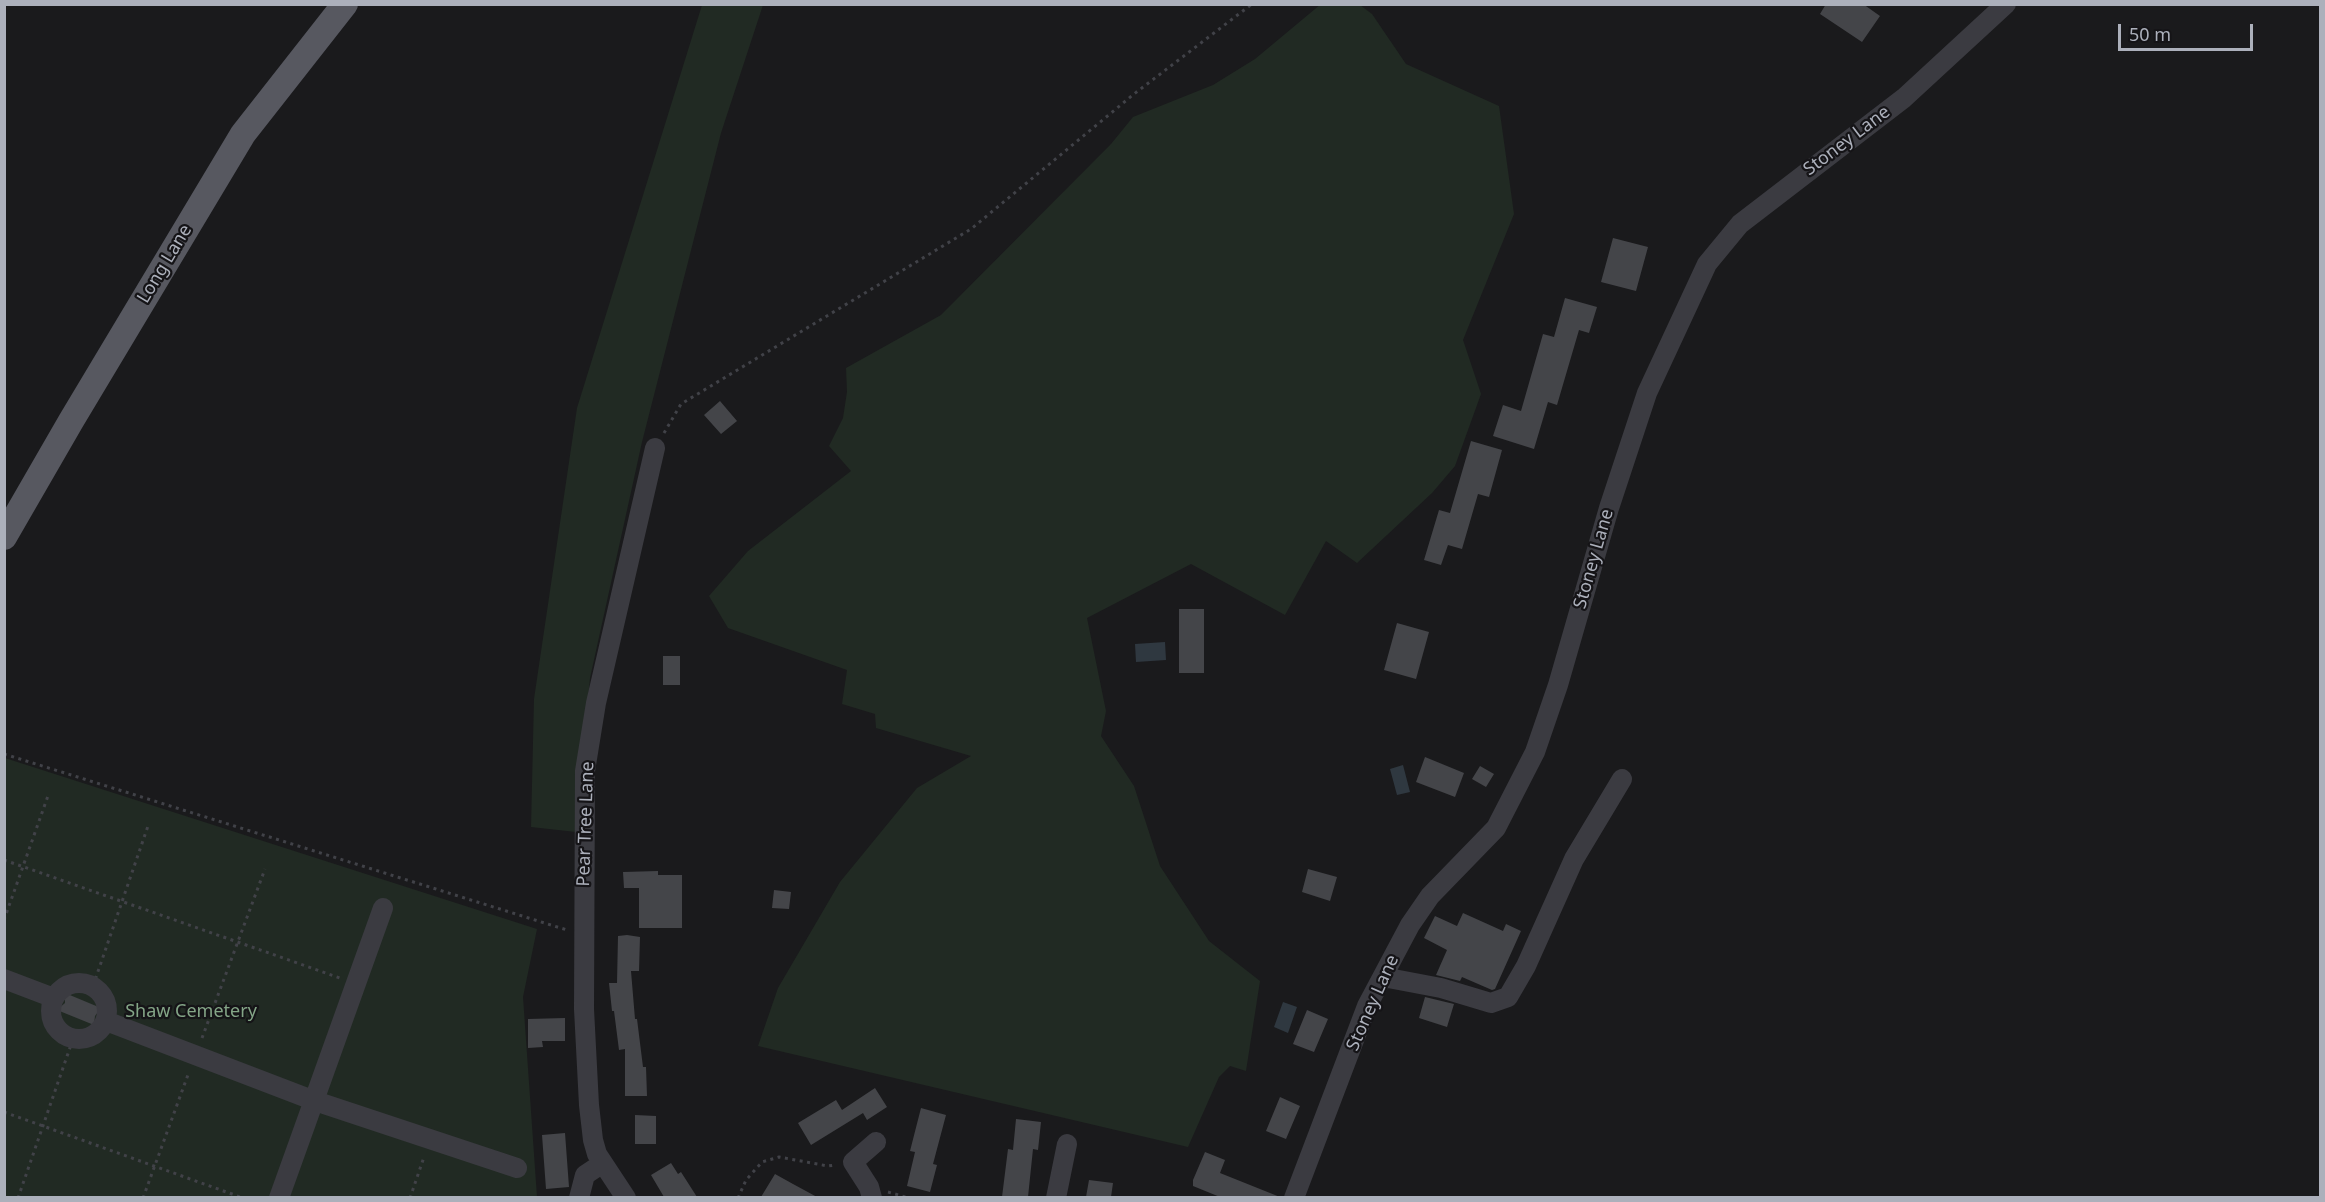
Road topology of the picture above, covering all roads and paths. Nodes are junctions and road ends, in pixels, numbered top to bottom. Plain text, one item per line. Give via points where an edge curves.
1 (345, 4) edge
2 (1252, 4) edge
3 (2006, 4) edge
4 (656, 448) joint
5 (4, 537) edge
6 (4, 754) edge
7 (1622, 779) dead end
8 (49, 793) dead end
9 (148, 826) dead end
10 (4, 860) edge
11 (23, 867) junction
12 (265, 869) dead end
13 (122, 902) junction
14 (383, 908) dead end
15 (4, 920) edge
16 (583, 936) junction
17 (237, 942) junction
18 (1383, 977) junction
19 (4, 978) edge
20 (356, 984) junction
21 (93, 986) junction
22 (54, 998) junction
23 (106, 1021) junction
24 (73, 1039) junction
25 (196, 1055) junction
26 (315, 1101) junction
27 (4, 1112) edge
28 (42, 1126) junction
29 (430, 1140) junction
30 (876, 1142) dead end
31 (1067, 1144) dead end
32 (853, 1162) junction
33 (603, 1163) junction
34 (155, 1166) junction
35 (517, 1168) dead end
36 (18, 1197) edge
37 (143, 1197) edge
38 (243, 1197) edge
39 (279, 1197) edge
40 (410, 1197) edge
41 (579, 1197) edge
42 (626, 1197) edge
43 (738, 1197) edge
44 (872, 1197) edge
45 (1056, 1197) edge
46 (1294, 1197) edge

1 - 5 main road, Long Lane via 243,134
2 - 4 path via 1134,94 971,229 681,404
3 - 18 street, Stoney Lane via 1904,98 1740,224 1707,264 1647,393 1535,752 1496,828 1430,896
4 - 16 street, Pear Tree Lane via 596,703 585,771
6 - 16 path
7 - 18 street via 1574,860 1508,997 1491,1003
8 - 11 path
9 - 13 path
10 - 11 path
11 - 13 path
11 - 15 path
12 - 17 path
13 - 17 path
13 - 21 path
14 - 20 street
16 - 33 street, Pear Tree Lane via 589,1105 593,1140
17 - 20 path
17 - 25 path
18 - 46 street, Stoney Lane via 1367,1006
19 - 22 street
20 - 26 street
21 - 22 street via 71,984
21 - 23 street via 108,1007
22 - 24 street via 53,1023 61,1034
23 - 24 street via 99,1033 87,1039
23 - 25 street
24 - 28 path
25 - 26 street
25 - 34 path
26 - 29 street
26 - 39 street
27 - 28 path
28 - 34 path
28 - 36 path
29 - 35 street
29 - 40 path
30 - 32 street
31 - 45 street
32 - 43 path via 828,1166 778,1157 762,1162 746,1180
32 - 44 street
33 - 41 street via 585,1175
33 - 42 street, Pear Tree Lane
34 - 37 path
34 - 38 path

